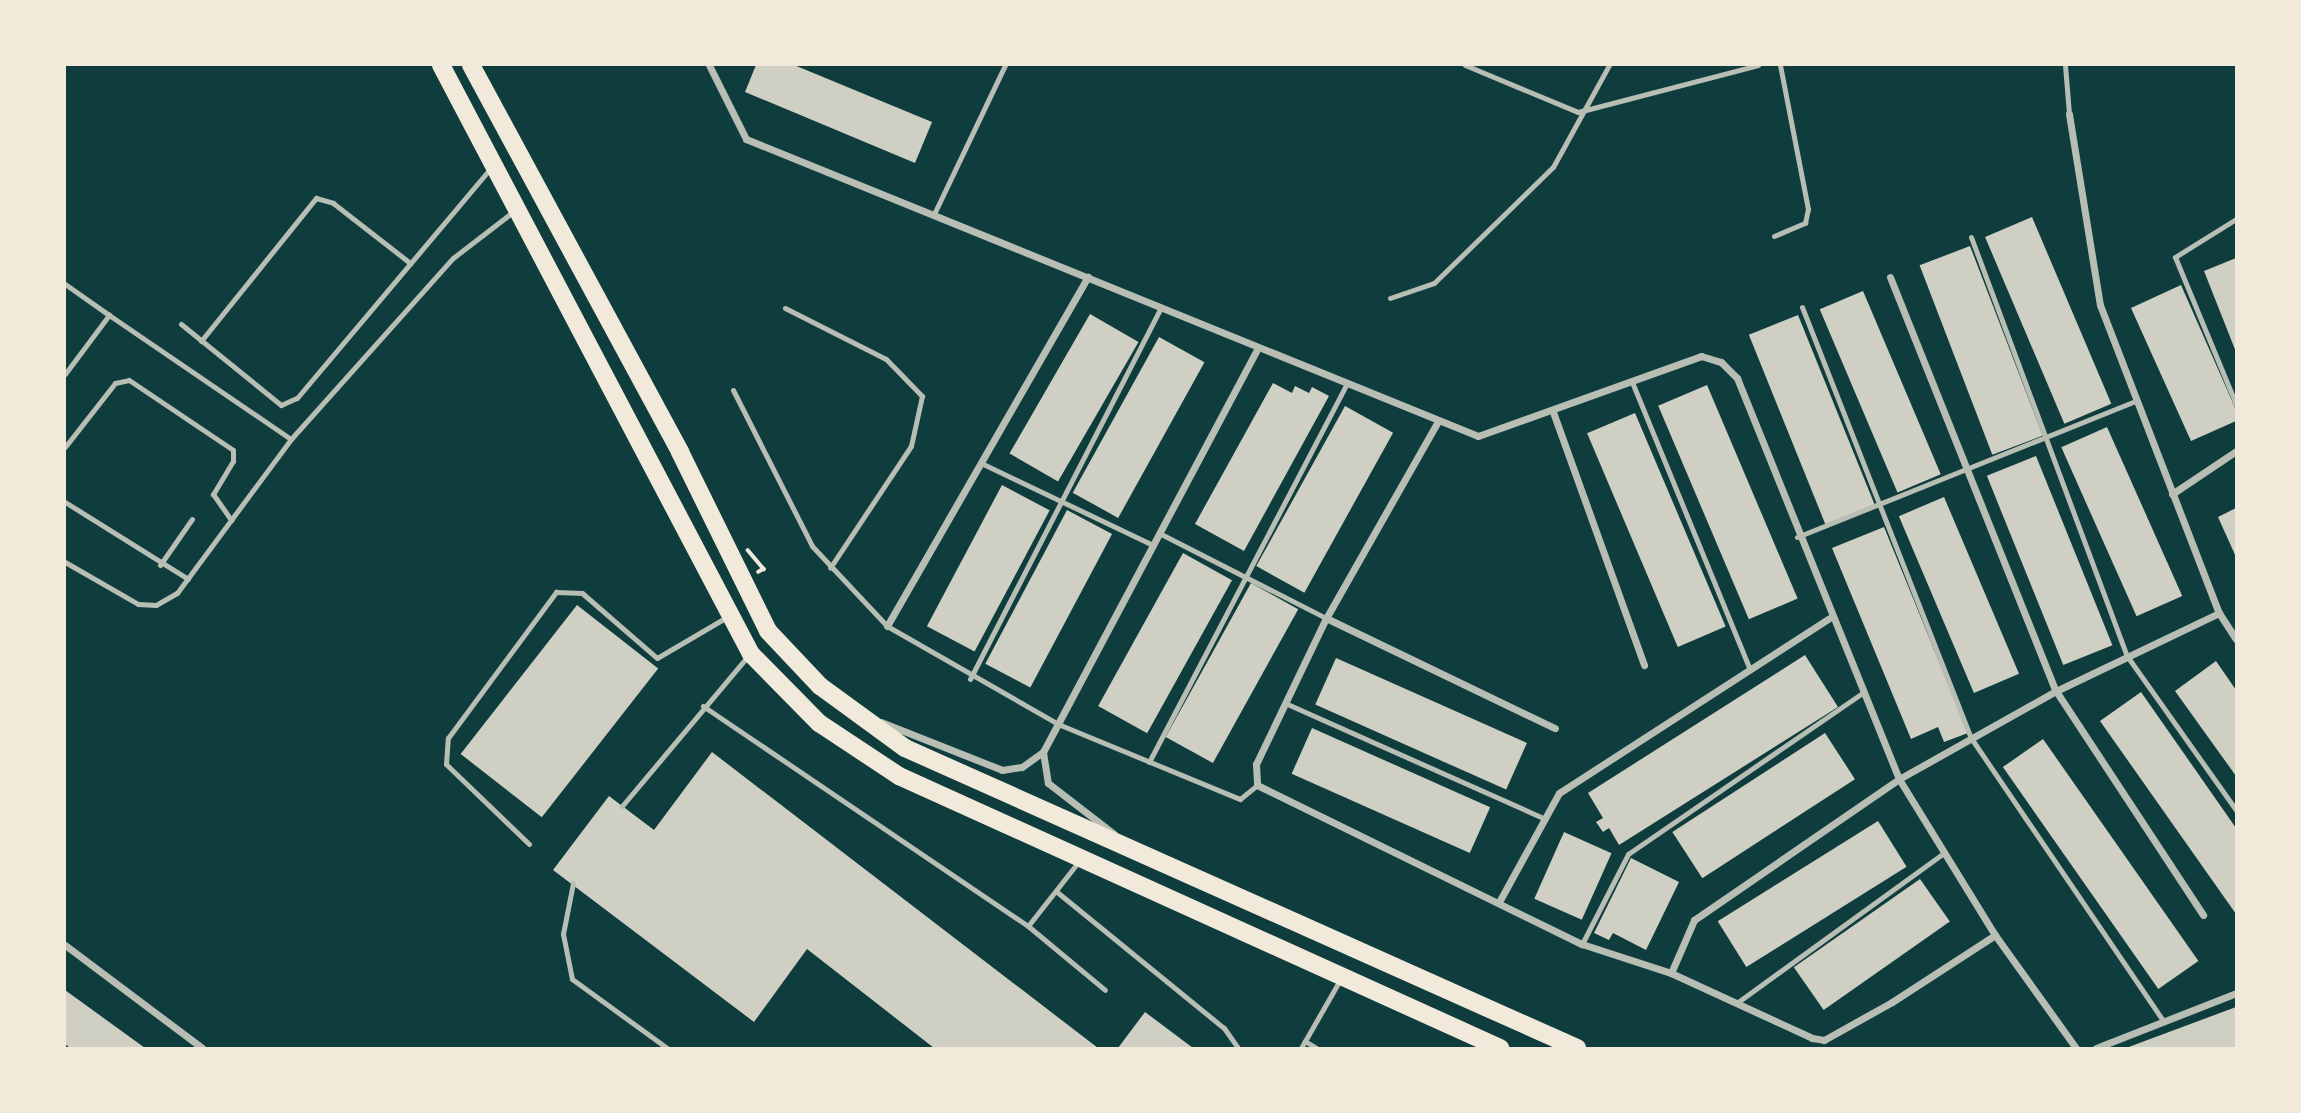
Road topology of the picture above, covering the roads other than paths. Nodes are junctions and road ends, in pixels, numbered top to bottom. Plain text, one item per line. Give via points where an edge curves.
1 (441, 65) edge
2 (471, 65) edge
3 (709, 65) edge
4 (1004, 65) edge
5 (1465, 65) edge
6 (1609, 65) edge
7 (1758, 65) edge
8 (1780, 65) edge
9 (2065, 65) edge
10 (1578, 112) junction
11 (2069, 114) joint
12 (493, 165) junction
13 (516, 209) junction
14 (934, 214) junction
15 (2236, 219) edge
16 (1774, 236) dead end
17 (1971, 237) dead end
18 (410, 263) junction
19 (1088, 277) junction
20 (1890, 277) dead end
21 (65, 284) edge
22 (1390, 298) dead end
23 (1802, 307) dead end
24 (785, 308) dead end
25 (1161, 308) junction
26 (109, 315) junction
27 (181, 324) dead end
28 (201, 341) junction
29 (1257, 349) junction
30 (65, 374) edge
31 (1632, 382) junction
32 (1346, 386) junction
33 (733, 390) dead end
34 (2133, 402) junction
35 (2236, 404) edge
36 (1553, 412) junction
37 (1437, 423) junction
38 (2048, 437) junction
39 (291, 439) junction
40 (65, 447) edge
41 (2236, 451) edge
42 (981, 463) junction
43 (1966, 470) junction
44 (2172, 494) junction
45 (65, 502) edge
46 (1063, 502) junction
47 (1878, 504) junction
48 (192, 519) dead end
49 (231, 520) junction
50 (1160, 533) junction
51 (1797, 537) junction
52 (1153, 545) junction
53 (65, 562) edge
54 (159, 565) junction
55 (830, 568) junction
56 (1247, 575) junction
57 (188, 579) junction
58 (2219, 613) junction
59 (730, 615) junction
60 (1326, 618) junction
61 (1829, 618) junction
62 (887, 626) junction
63 (2236, 639) edge
64 (751, 654) junction
65 (2127, 656) junction
66 (1644, 665) dead end
67 (1750, 670) junction
68 (970, 679) junction
69 (2056, 691) junction
70 (1861, 694) junction
71 (1285, 703) junction
72 (703, 706) junction
73 (848, 706) junction
74 (1058, 725) junction
75 (1555, 728) dead end
76 (1971, 738) junction
77 (1044, 751) junction
78 (1149, 762) junction
79 (1899, 779) junction
80 (1257, 785) junction
81 (622, 806) dead end
82 (2236, 810) edge
83 (1545, 819) junction
84 (529, 844) dead end
85 (1944, 853) junction
86 (1144, 854) junction
87 (1080, 860) junction
88 (573, 883) dead end
89 (1057, 892) junction
90 (1499, 902) junction
91 (2203, 915) dead end
92 (1028, 926) junction
93 (1995, 936) junction
94 (1582, 944) junction
95 (65, 945) edge
96 (1671, 973) junction
97 (1341, 977) junction
98 (1105, 989) dead end
99 (2236, 993) edge
100 (1738, 1002) junction
101 (2164, 1022) junction
102 (1306, 1041) junction
103 (202, 1048) edge
104 (667, 1048) edge
105 (1238, 1048) edge
106 (1301, 1048) edge
107 (1316, 1048) edge
108 (1500, 1048) edge
109 (1577, 1048) edge
110 (2076, 1048) edge
111 (2096, 1048) edge

1 - 12 main road
2 - 73 main road via 680,452 768,631
3 - 14 street via 746,139
4 - 14 lane
5 - 10 lane
6 - 10 lane
7 - 10 lane
8 - 16 lane via 1808,209 1805,223
9 - 11 lane
10 - 22 lane via 1553,167 1484,238 1434,283
11 - 34 street via 2100,305
12 - 13 main road
12 - 18 lane
13 - 39 lane via 453,258
13 - 59 main road
14 - 19 street
15 - 35 lane via 2175,257
17 - 38 lane
18 - 28 lane via 297,398 281,405
18 - 28 lane via 333,203 316,198
19 - 25 street
19 - 42 street
20 - 43 street
21 - 26 lane
23 - 47 lane
24 - 55 lane via 886,359 922,396 911,446
25 - 29 street
25 - 46 lane
26 - 30 lane
26 - 39 lane
27 - 28 lane
29 - 32 street
29 - 50 street
31 - 36 street
31 - 51 street via 1702,356 1730,369
31 - 67 lane
32 - 37 street
32 - 56 lane
33 - 55 lane via 812,546
34 - 38 lane
34 - 44 street
36 - 37 street via 1478,436
36 - 66 street
37 - 60 street
38 - 43 lane
38 - 65 lane
39 - 49 lane
40 - 49 lane via 115,383 129,380 233,450 233,461 213,494
41 - 44 street
42 - 46 lane
42 - 62 street
43 - 47 lane
43 - 69 street
44 - 58 street
45 - 54 lane
46 - 52 lane
46 - 68 lane
47 - 51 lane
47 - 76 lane
48 - 54 lane
49 - 57 lane
50 - 52 street
50 - 56 lane
51 - 61 street
52 - 74 street
53 - 57 lane via 138,604 156,605
54 - 57 lane
55 - 62 lane
56 - 60 lane
56 - 78 lane
58 - 63 street
58 - 65 street
59 - 64 main road
59 - 84 lane via 657,658 582,593 556,592 448,738 446,764
60 - 71 street
60 - 75 street
61 - 67 street
61 - 70 street
62 - 68 lane
64 - 72 lane
64 - 87 main road via 819,723 898,776
65 - 69 street
65 - 82 lane
67 - 83 street via 1559,793
68 - 74 lane
69 - 76 street
69 - 91 street
70 - 79 street
70 - 94 lane via 1628,854
71 - 80 street via 1256,764
71 - 83 lane
72 - 81 lane
72 - 92 lane
73 - 77 street via 1002,770 1022,767
73 - 86 main road via 905,748
74 - 77 street
74 - 78 lane
76 - 79 street
76 - 101 lane
77 - 86 street via 1048,783
78 - 80 lane via 1240,799
79 - 85 street
79 - 96 street via 1694,920
80 - 90 street
83 - 90 street
85 - 93 street
85 - 100 lane
86 - 109 main road
87 - 89 lane
87 - 97 main road
88 - 104 lane via 563,934 572,979
89 - 92 lane
89 - 105 lane via 1224,1028
90 - 94 street
92 - 98 lane
93 - 100 street via 1824,1040
93 - 110 street
94 - 96 street
95 - 103 street
96 - 100 street
97 - 102 lane
97 - 108 main road
99 - 101 street
101 - 111 street
102 - 106 lane
102 - 107 lane

